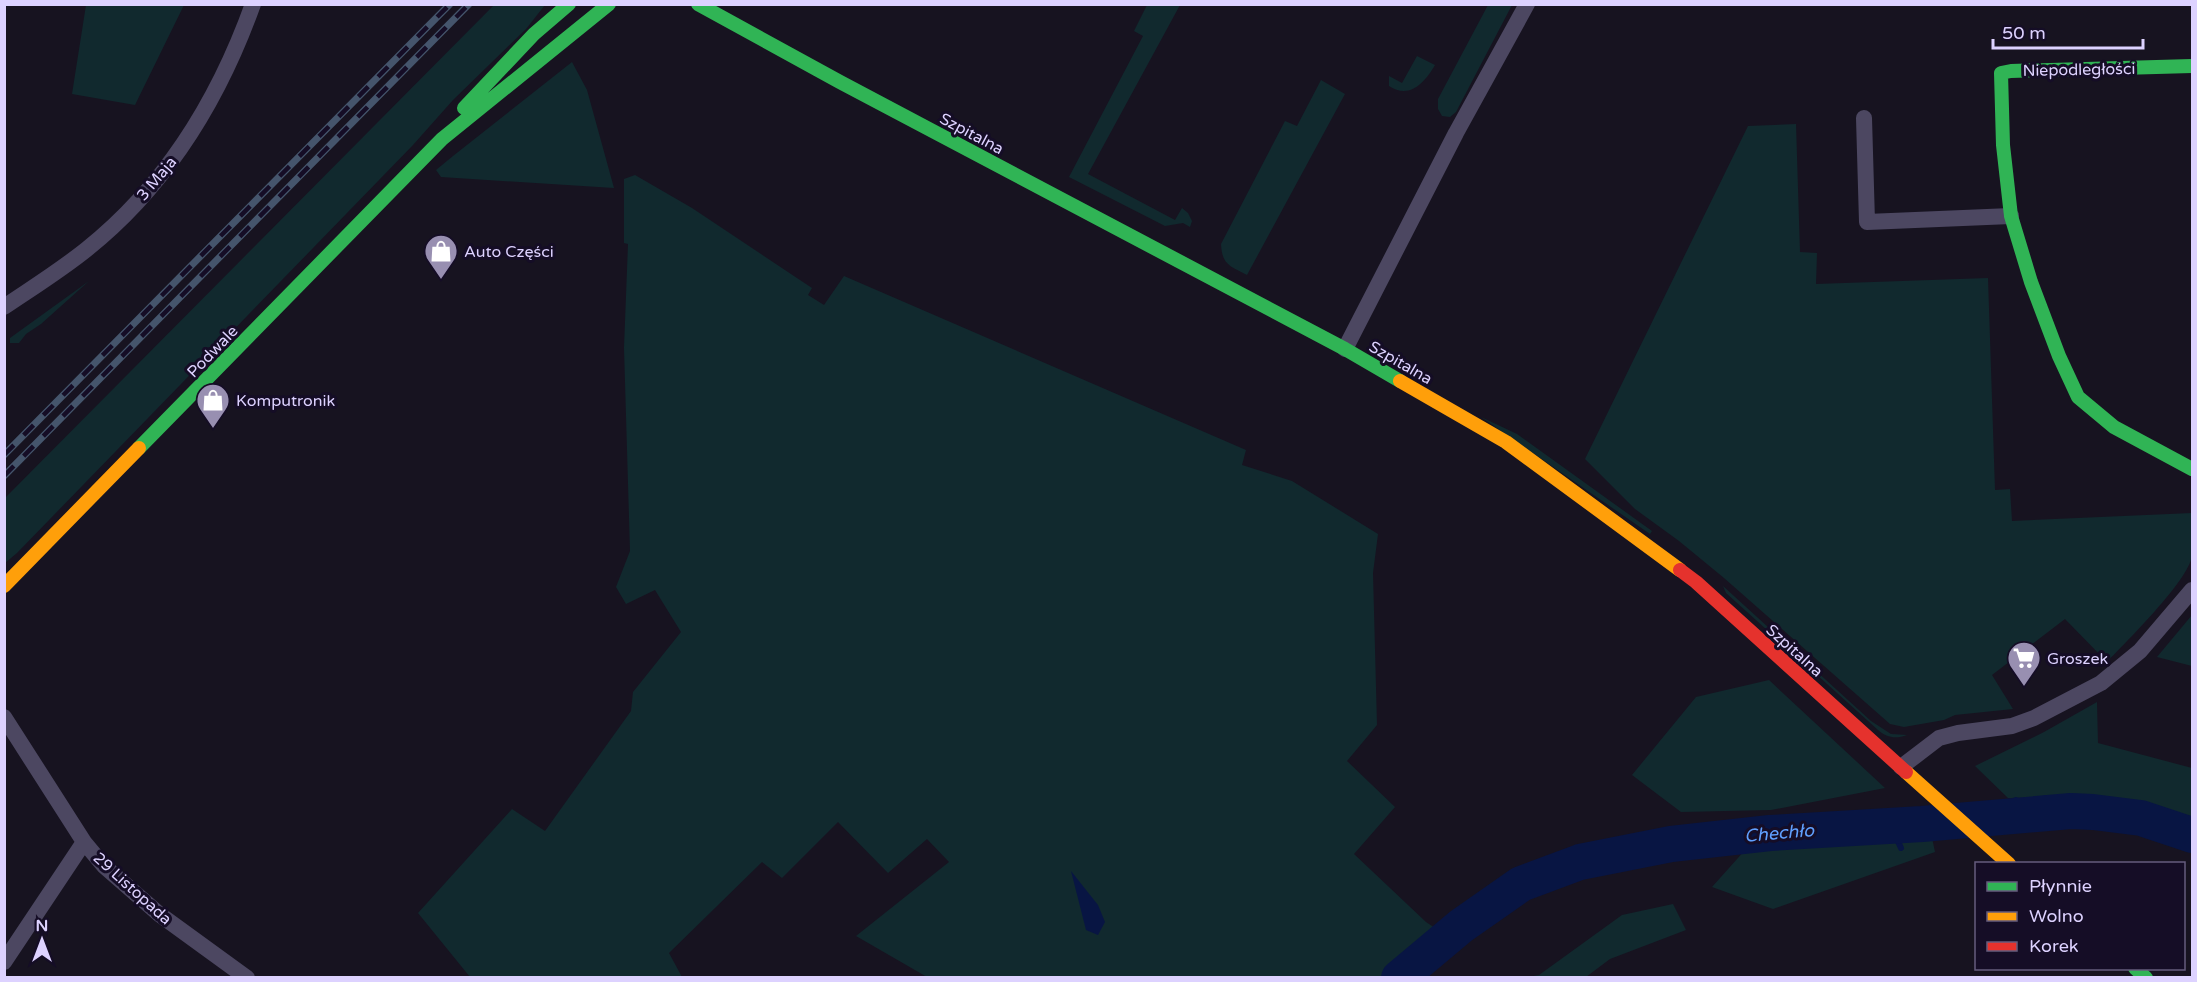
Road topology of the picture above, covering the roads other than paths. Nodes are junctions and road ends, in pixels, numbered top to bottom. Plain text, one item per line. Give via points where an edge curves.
1 (253, 4) edge
2 (569, 4) edge
3 (609, 4) edge
4 (698, 4) edge
5 (1527, 4) edge
6 (2193, 66) edge
7 (1864, 118) dead end
8 (442, 139) junction
9 (2011, 216) junction
10 (4, 307) edge
11 (1345, 349) junction
12 (2193, 470) edge
13 (4, 586) edge
14 (2193, 590) edge
15 (4, 717) edge
16 (1901, 767) junction
17 (84, 842) junction
18 (2007, 862) edge
19 (4, 962) edge
20 (247, 978) edge

1 - 10 street, 3 Maja via 235,53 208,106 154,183 87,248
2 - 8 street, Podwale via 504,63
3 - 8 street, Podwale
4 - 11 street, Szpitalna
5 - 11 street
6 - 9 street, Niepodległości via 2001,73 2003,145
7 - 9 street via 1867,222
8 - 13 street, Podwale
9 - 12 street, Niepodległości via 2031,282 2078,397 2114,427
11 - 16 street, Szpitalna via 1506,442 1653,549 1696,582
14 - 16 street via 2140,651 2101,682 2012,726 1939,738
15 - 17 street, 29 Listopada
16 - 18 street, Szpitalna
17 - 19 street
17 - 20 street, 29 Listopada via 104,866 159,914

